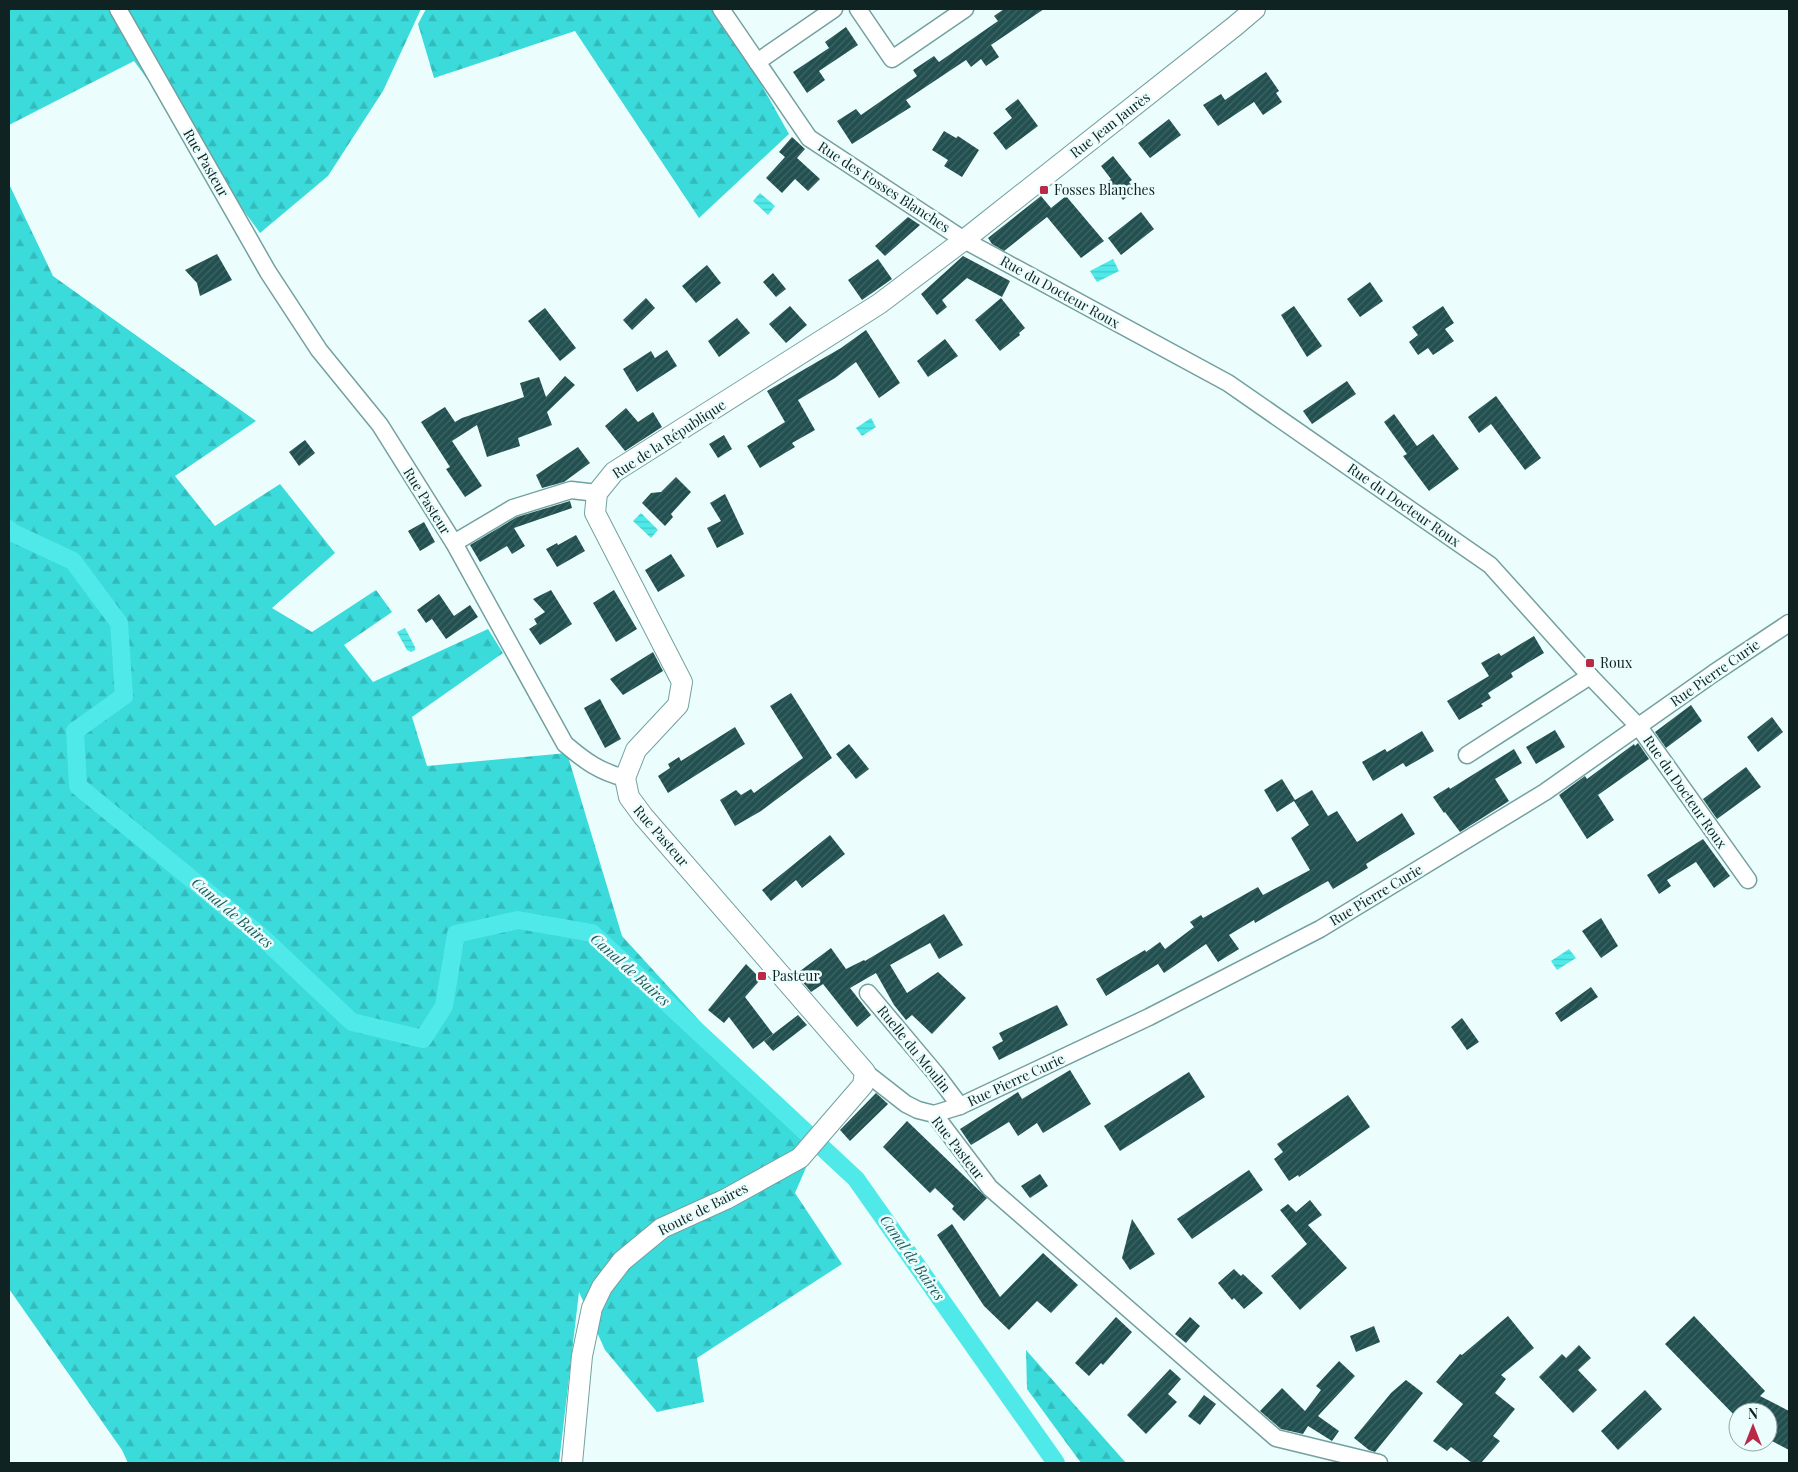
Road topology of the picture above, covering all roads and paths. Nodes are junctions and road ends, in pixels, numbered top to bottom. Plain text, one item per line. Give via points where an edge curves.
1 (118, 9) edge
2 (721, 9) edge
3 (834, 9) edge
4 (858, 9) edge
5 (965, 9) edge
6 (1255, 9) edge
7 (757, 62) junction
8 (964, 240) junction
9 (597, 494) junction
10 (454, 543) junction
11 (1789, 623) edge
12 (1590, 676) junction
13 (1639, 726) junction
14 (1467, 755) dead end
15 (626, 778) junction
16 (1748, 880) dead end
17 (868, 993) dead end
18 (865, 1072) junction
19 (960, 1106) junction
20 (934, 1114) junction
21 (572, 1463) edge
22 (1379, 1463) edge

1 - 10 street, Rue Pasteur via 268,272 319,350 380,425
2 - 7 street, Rue des Fosses Blanches
3 - 7 street
4 - 5 street via 892,59
6 - 8 street, Rue Jean Jaurès
7 - 8 street, Rue des Fosses Blanches via 809,138
8 - 9 street, Rue de la République via 879,304 614,472
8 - 12 street, Rue du Docteur Roux via 1228,383 1490,565
9 - 10 street via 571,490 513,508
9 - 15 street via 595,513 682,682 678,705 636,750
10 - 15 street, Rue Pasteur via 565,744 584,761 608,774
11 - 13 street, Rue Pierre Curie
12 - 13 street, Rue du Docteur Roux
12 - 14 street
13 - 16 street, Rue du Docteur Roux
13 - 19 street, Rue Pierre Curie via 1545,792 1320,929 1149,1018
15 - 18 street, Rue Pasteur via 629,797 643,816
17 - 19 street, Ruelle du Moulin
18 - 20 street, Rue Pasteur via 906,1104
18 - 21 street, Route de Baires via 863,1085 800,1158 726,1199 662,1228 622,1261 602,1287 592,1308 582,1356
19 - 20 street, Rue Pierre Curie
20 - 22 street, Rue Pasteur via 990,1188 1276,1438

